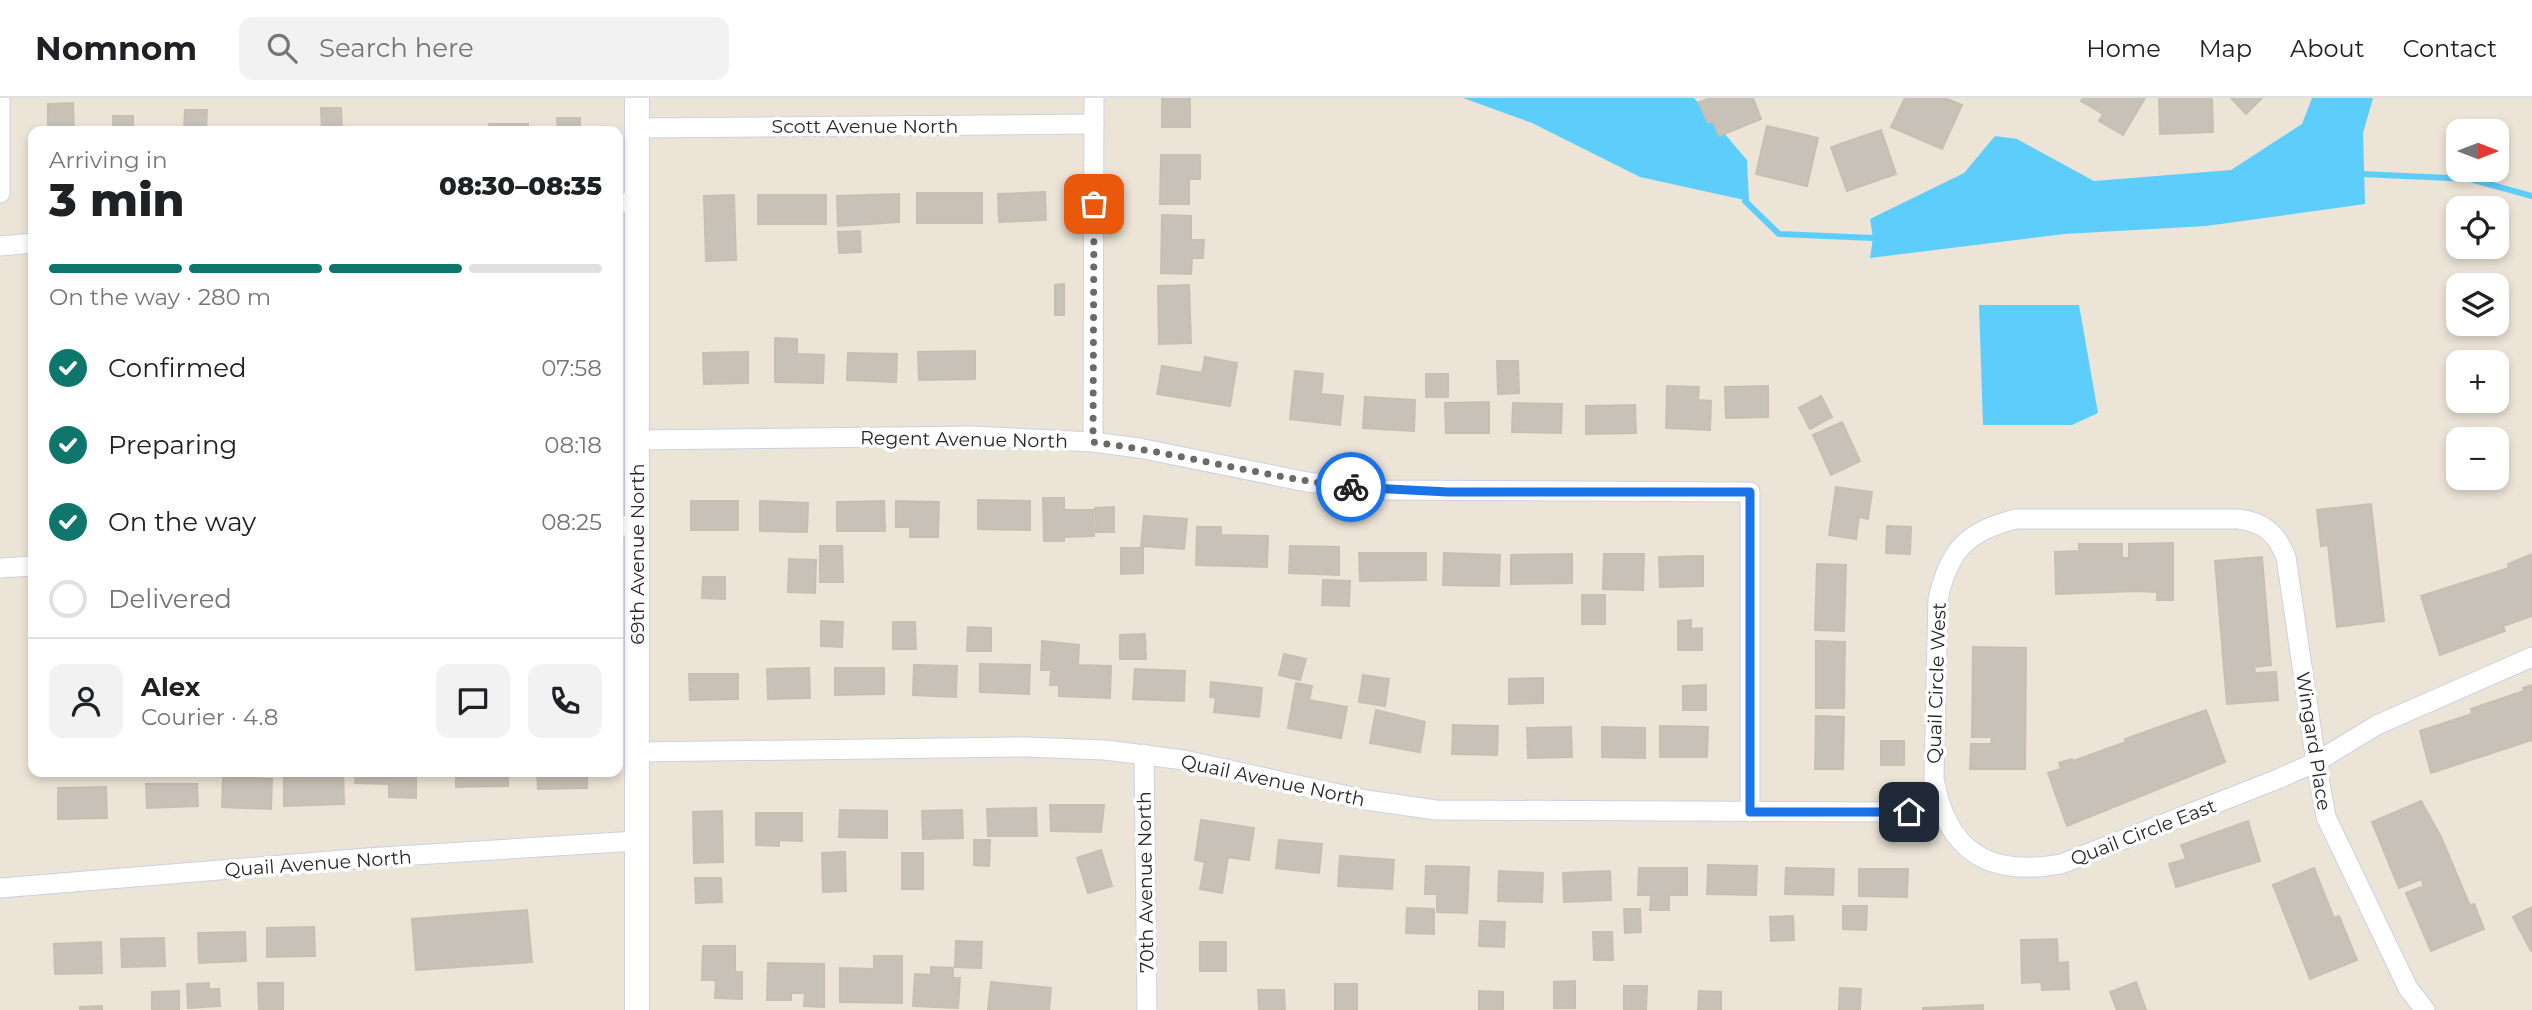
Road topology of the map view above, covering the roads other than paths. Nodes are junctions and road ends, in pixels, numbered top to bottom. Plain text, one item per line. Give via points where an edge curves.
1 (0, 98) edge
2 (637, 98) edge
3 (1094, 98) edge
4 (1094, 124) junction
5 (637, 128) junction
6 (0, 193) edge
7 (627, 202) edge
8 (28, 243) edge
9 (0, 246) edge
10 (637, 440) junction
11 (1093, 442) junction
12 (2238, 519) joint
13 (627, 526) edge
14 (28, 566) edge
15 (0, 568) edge
16 (2532, 657) edge
17 (637, 752) junction
18 (1144, 754) junction
19 (2316, 762) junction
20 (1750, 812) junction
21 (1909, 812) dead end
22 (636, 841) junction
23 (1968, 847) joint
24 (0, 888) edge
25 (637, 1010) edge
26 (1147, 1010) edge
27 (2425, 1010) edge

1 - 6 street
2 - 5 street, 69th Avenue North
3 - 4 street
4 - 5 street, Scott Avenue North
4 - 11 street
5 - 7 street, 69th Avenue North
7 - 10 street, 69th Avenue North
8 - 9 street
10 - 11 street, Regent Avenue North via 972,436
10 - 13 street, 69th Avenue North
11 - 20 street, Regent Avenue North via 1307,482 1378,490 1750,492
12 - 19 street, Wingard Place via 2269,528 2286,557
12 - 23 street, Quail Circle West via 2016,519 1971,536 1954,553 1938,599 1934,779 1939,808 1954,835
13 - 17 street, 69th Avenue North
14 - 15 street
16 - 19 street, Quail Circle East via 2377,725
17 - 18 street, Quail Avenue North via 1025,747
17 - 22 street, 69th Avenue North
18 - 20 street, Quail Avenue North via 1436,810
18 - 26 street, 70th Avenue North
19 - 23 street, Quail Circle East via 2061,864 2032,869 2002,867
19 - 27 street, Wingard Place via 2335,841 2408,988
20 - 21 street, Quail Avenue North
22 - 24 street, Quail Avenue North
22 - 25 street, 69th Avenue North

